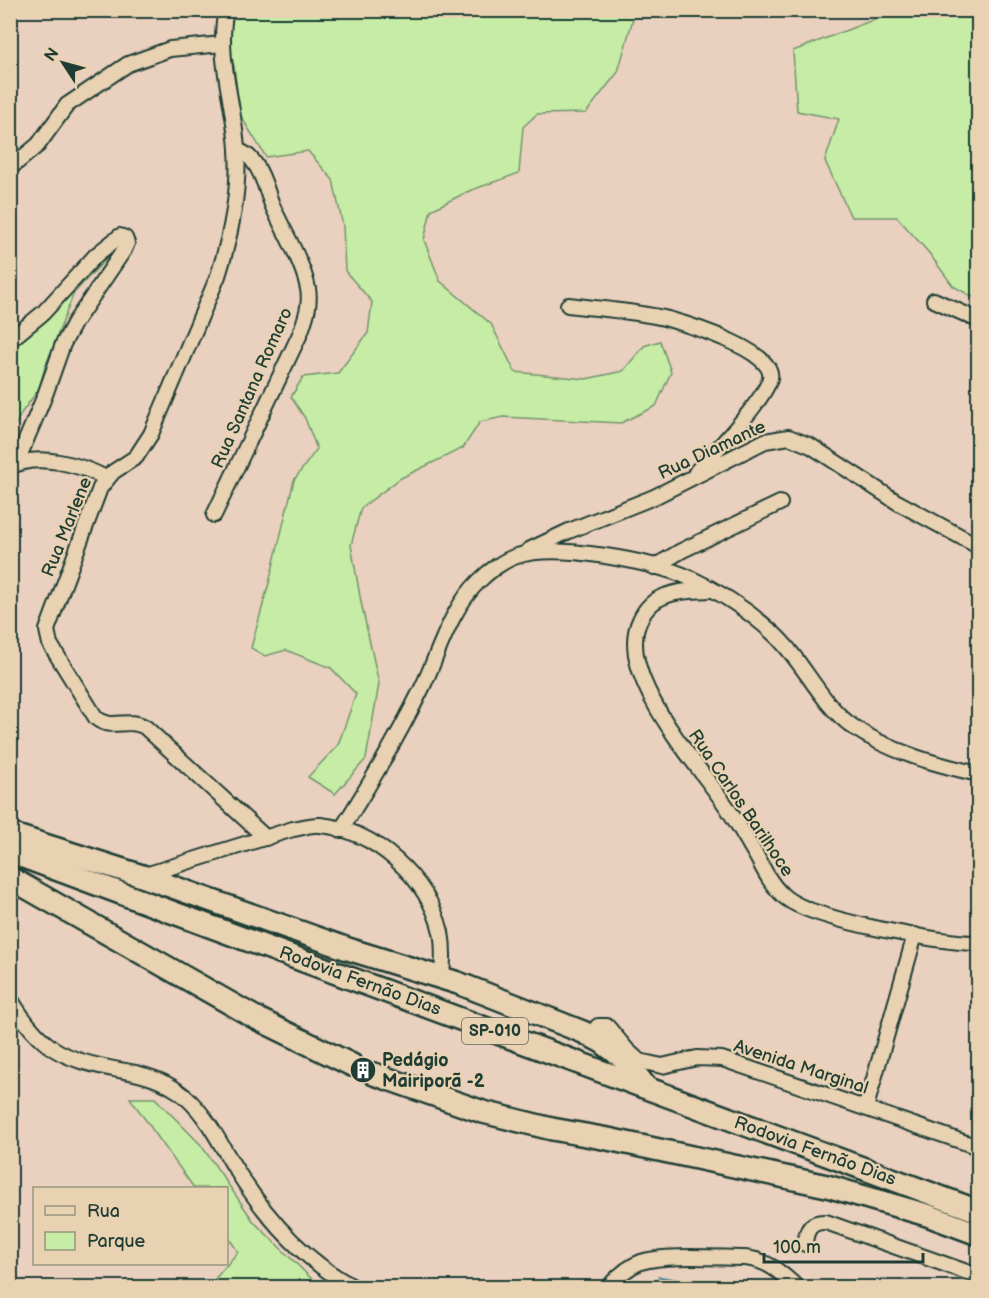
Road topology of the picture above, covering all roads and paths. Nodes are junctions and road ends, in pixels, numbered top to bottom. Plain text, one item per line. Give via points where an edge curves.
1 (226, 10) edge
2 (222, 44) junction
3 (237, 150) junction
4 (10, 168) edge
5 (934, 300) dead end
6 (568, 305) dead end
7 (978, 320) edge
8 (10, 340) edge
9 (13, 466) edge
10 (106, 478) junction
11 (689, 480) junction
12 (780, 503) dead end
13 (214, 514) dead end
14 (978, 546) edge
15 (516, 556) junction
16 (654, 567) junction
17 (712, 590) junction
18 (978, 774) edge
19 (342, 830) junction
20 (10, 834) edge
21 (266, 838) junction
22 (10, 852) edge
23 (142, 876) junction
24 (10, 878) edge
25 (915, 935) junction
26 (978, 943) edge
27 (442, 978) junction
28 (10, 998) edge
29 (590, 1035) junction
30 (352, 1065) dead end
31 (374, 1074) dead end
32 (645, 1086) junction
33 (866, 1107) junction
34 (978, 1147) edge
35 (978, 1211) edge
36 (978, 1234) edge
37 (805, 1244) dead end
38 (978, 1276) edge
39 (355, 1287) edge
40 (608, 1287) edge
41 (798, 1287) edge

1 - 2 street, Rua Marlene
2 - 3 street, Rua Marlene
2 - 4 street via 170,49 128,63 67,105 38,145
3 - 10 street, Rua Marlene via 233,222 218,276 145,447
3 - 13 street, Rua Santana Romaro via 251,158 260,170 308,287 309,300 300,334
5 - 7 street
6 - 11 street via 668,319 752,351 765,361 771,377 767,386
8 - 9 street via 43,313 106,246 120,236 125,238 127,243 118,260 63,344
9 - 10 street via 34,461 55,463
10 - 21 street, Rua Marlene via 49,622 50,644 96,718 106,724 133,722 145,727
11 - 14 street, Rua Diamante via 765,441 789,437 811,446 897,502
11 - 15 street, Rua Diamante
12 - 16 street
15 - 16 street via 564,552
15 - 19 street, Rua Diamante via 480,580 450,621 423,686
16 - 17 street
17 - 18 street via 774,634 850,724 891,748
17 - 25 street, Rua Carlos Barilhoce via 663,596 651,603 638,624 636,649 640,668 658,712 724,802 769,879 786,898 813,912
19 - 21 street via 318,825
19 - 27 street via 387,853 421,888 441,933
20 - 23 highway
21 - 23 street
22 - 32 highway, Rodovia Fernão Dias / SP-010
23 - 27 highway
24 - 30 highway via 256,1018
25 - 26 street, Rua Carlos Barilhoce
25 - 33 street
27 - 29 highway
28 - 39 street via 36,1035 60,1054 148,1077 177,1090 208,1123 277,1226 314,1261
29 - 32 highway via 624,1059
29 - 33 street, Avenida Marginal via 598,1026 607,1026 639,1061 662,1066 696,1058 722,1059
31 - 36 highway, Rodovia Fernão Dias via 483,1112 827,1185
32 - 35 highway, Rodovia Fernão Dias / SP-010
33 - 34 street, Avenida Marginal
37 - 38 street via 810,1227 826,1222
40 - 41 street via 626,1269 642,1262 745,1258 770,1264

